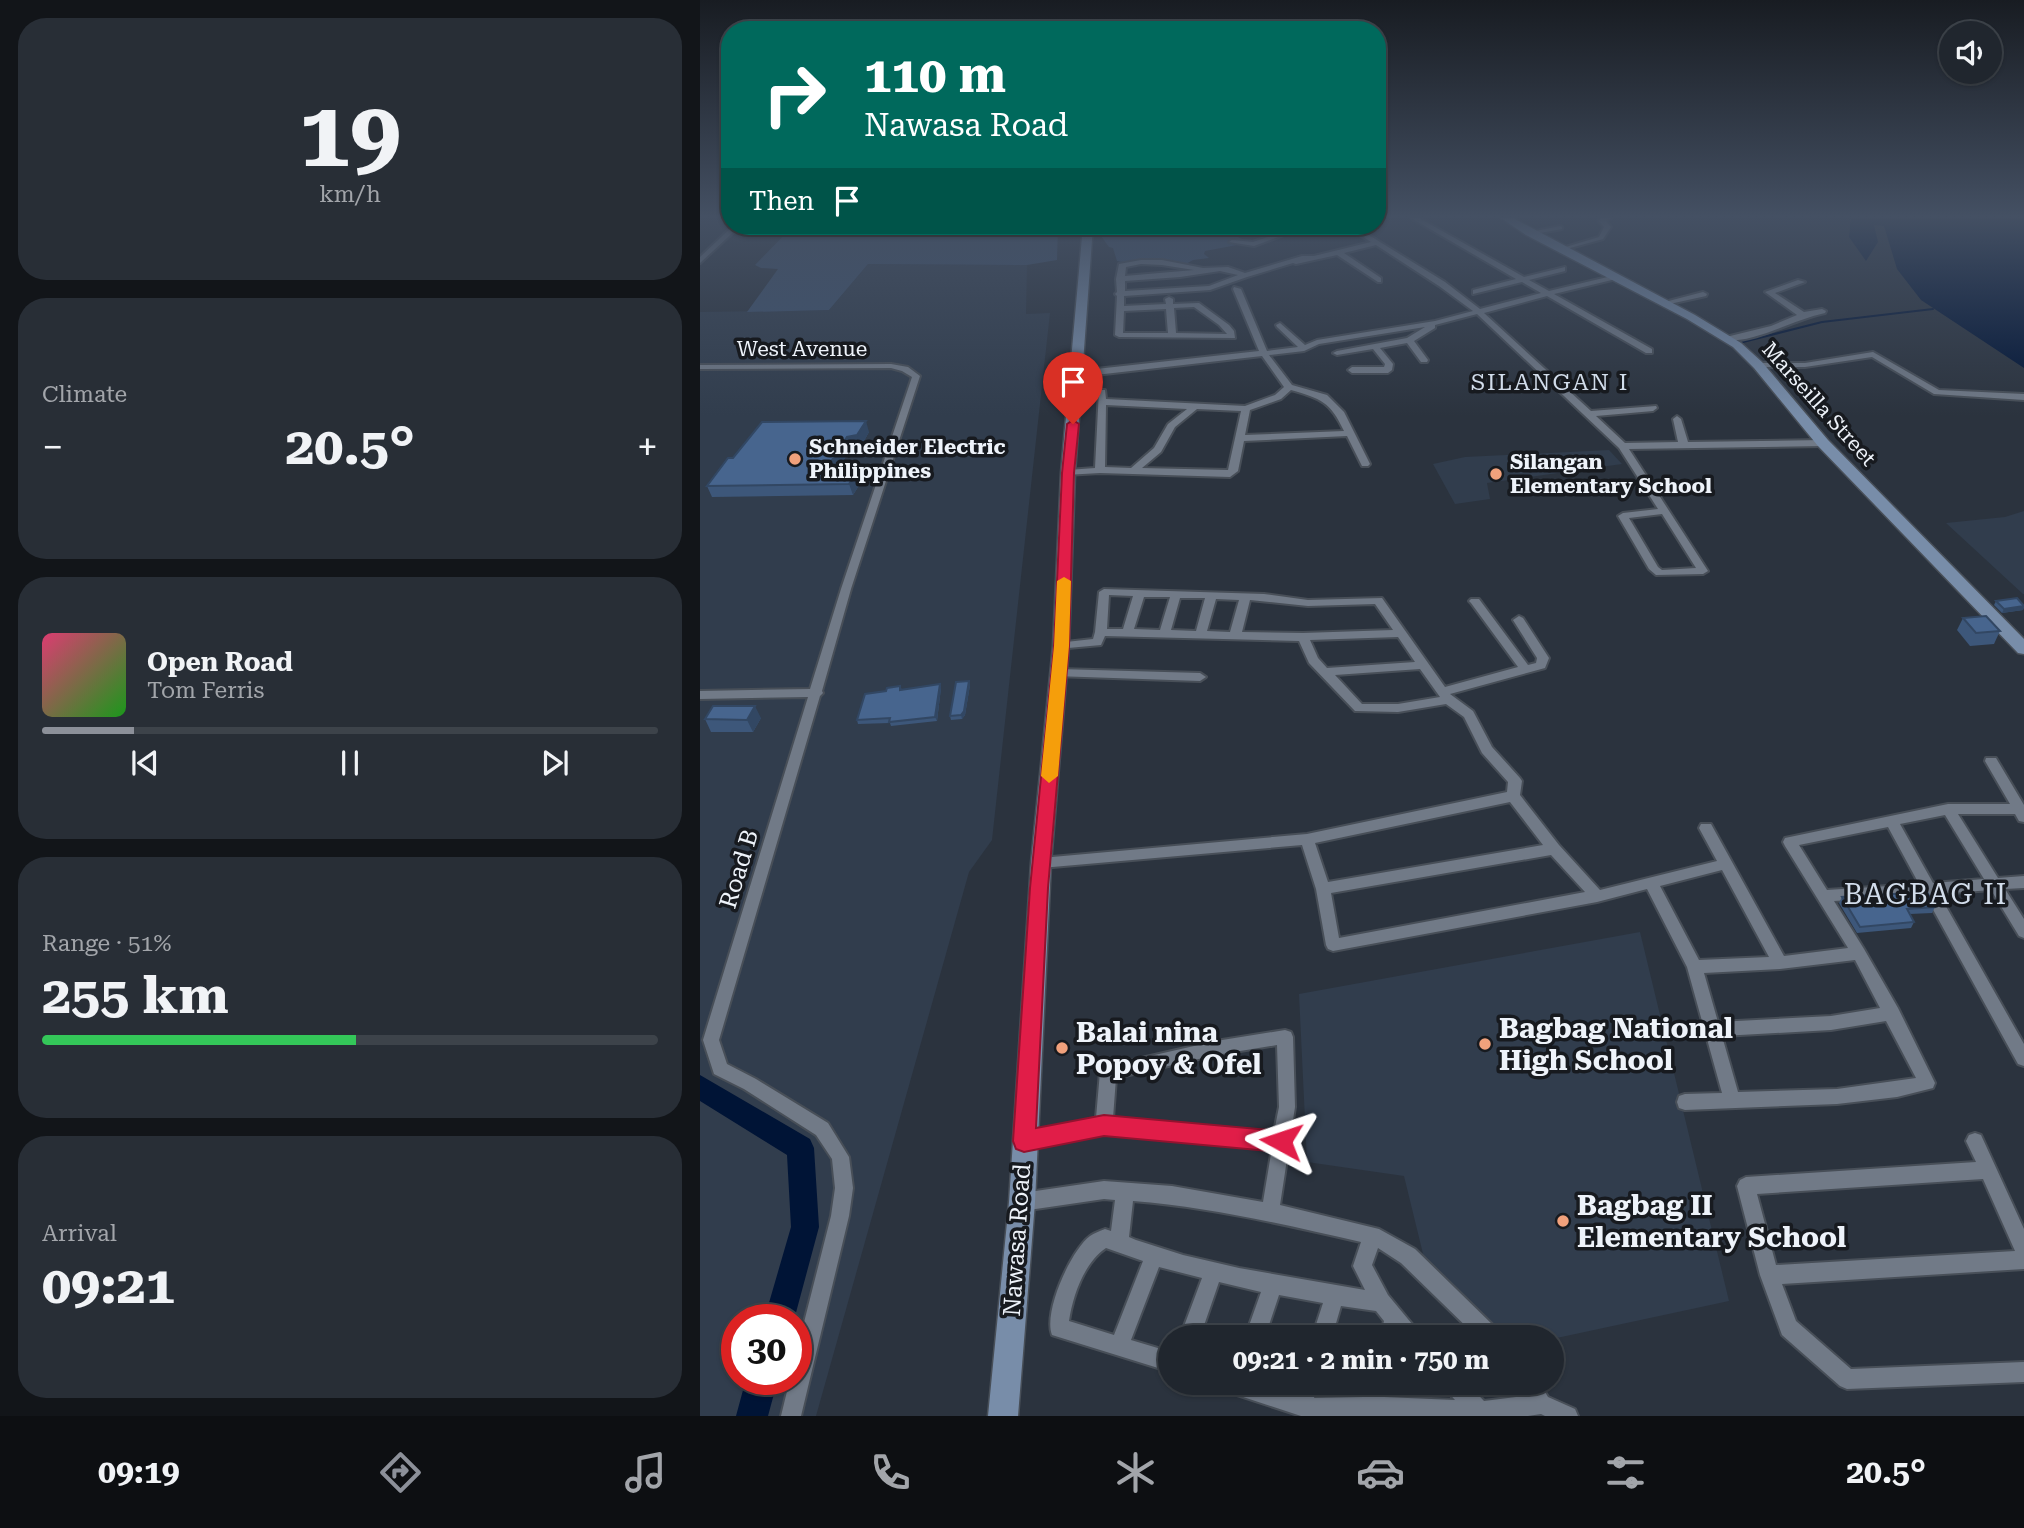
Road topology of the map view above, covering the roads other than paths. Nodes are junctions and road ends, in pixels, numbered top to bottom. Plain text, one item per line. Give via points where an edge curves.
1 (1084, 284) edge
2 (1120, 284) edge
3 (1167, 284) edge
4 (1220, 284) edge
5 (1442, 284) edge
6 (1505, 284) edge
7 (1531, 284) edge
8 (1583, 284) edge
9 (1627, 284) edge
10 (1794, 284) edge
11 (1237, 289) dead end
12 (1168, 291) junction
13 (1476, 292) dead end
14 (1546, 293) junction
15 (1119, 294) junction
16 (1703, 294) dead end
17 (1665, 303) junction
18 (1169, 306) junction
19 (1120, 309) junction
20 (1822, 311) dead end
21 (1479, 312) junction
22 (1803, 315) junction
23 (1435, 323) junction
24 (1280, 325) dead end
25 (1172, 335) junction
26 (1409, 340) junction
27 (1729, 340) junction
28 (1375, 346) junction
29 (1304, 349) junction
30 (1648, 351) dead end
31 (1337, 352) dead end
32 (1265, 355) junction
33 (1424, 360) dead end
34 (1758, 365) junction
35 (700, 367) edge
36 (905, 369) joint
37 (1352, 370) dead end
38 (1077, 374) junction
39 (1289, 387) junction
40 (2024, 397) edge
41 (1194, 407) junction
42 (1653, 408) dead end
43 (1246, 409) junction
44 (1588, 414) junction
45 (1677, 419) dead end
46 (1351, 433) junction
47 (1240, 438) junction
48 (1824, 443) junction
49 (1623, 446) junction
50 (1684, 446) junction
51 (1365, 464) dead end
52 (1100, 470) junction
53 (1133, 471) junction
54 (1068, 473) junction
55 (1664, 512) junction
56 (1140, 593) junction
57 (1176, 594) junction
58 (1211, 596) junction
59 (1245, 596) junction
60 (1475, 601) dead end
61 (1519, 620) dead end
62 (1128, 631) junction
63 (1101, 632) junction
64 (1166, 633) junction
65 (1402, 633) junction
66 (1200, 635) junction
67 (1235, 636) junction
68 (1303, 637) junction
69 (1061, 646) junction
70 (2024, 649) edge
71 (1422, 665) junction
72 (1525, 669) junction
73 (1326, 672) junction
74 (1059, 673) junction
75 (1200, 677) dead end
76 (817, 694) junction
77 (700, 695) edge
78 (1445, 696) junction
79 (1991, 761) dead end
80 (1513, 796) junction
81 (1948, 810) junction
82 (2021, 813) edge
83 (1891, 820) junction
84 (1706, 828) dead end
85 (1307, 839) junction
86 (1790, 842) joint
87 (1554, 849) junction
88 (1041, 863) junction
89 (1726, 864) junction
90 (2024, 882) edge
91 (1995, 883) junction
92 (1652, 884) junction
93 (1930, 888) junction
94 (1323, 889) junction
95 (1597, 896) junction
96 (1825, 897) junction
97 (2024, 932) edge
98 (1859, 953) junction
99 (1780, 963) junction
100 (1695, 967) junction
101 (1892, 1013) junction
102 (1712, 1029) junction
103 (2024, 1059) edge
104 (1927, 1083) joint
105 (1732, 1100) junction
106 (1685, 1102) dead end
107 (1104, 1125) junction
108 (1024, 1141) junction
109 (1281, 1141) junction
110 (1975, 1141) dead end
111 (1986, 1170) junction
112 (1125, 1192) junction
113 (1022, 1202) junction
114 (1270, 1212) junction
115 (1373, 1235) junction
116 (1119, 1242) junction
117 (2024, 1250) edge
118 (1154, 1256) junction
119 (2024, 1260) edge
120 (1214, 1271) junction
121 (1769, 1275) junction
122 (1274, 1283) junction
123 (1335, 1296) junction
124 (1381, 1302) junction
125 (1194, 1325) edge
126 (1259, 1325) edge
127 (1326, 1325) edge
128 (1391, 1325) edge
129 (1479, 1325) edge
130 (1119, 1346) junction
131 (1158, 1358) edge
132 (2024, 1372) edge
133 (1268, 1395) edge
134 (1304, 1395) edge
135 (1375, 1395) edge
136 (1465, 1395) edge
137 (1535, 1395) edge
138 (1541, 1404) junction
139 (1301, 1406) junction
140 (1372, 1407) junction
141 (1479, 1410) junction
142 (791, 1416) edge
143 (1003, 1416) edge
144 (1567, 1416) edge

1 - 38 street, Nawasa Road
2 - 15 street
3 - 12 street
4 - 12 street
5 - 21 street
6 - 13 street
7 - 14 street
8 - 14 street
9 - 17 street, Marseilla Street
10 - 22 street via 1769,292
11 - 32 street
12 - 15 street
12 - 18 street
14 - 21 street
14 - 30 street
15 - 19 street
16 - 17 street
17 - 27 street, Marseilla Street
18 - 19 street
18 - 25 street
18 - 25 street via 1196,305 1233,334
19 - 25 street via 1119,335
20 - 22 street
21 - 23 street
21 - 44 street
22 - 27 street
23 - 26 street
23 - 29 street via 1317,342
24 - 29 street
26 - 28 street
26 - 33 street
27 - 34 street, Marseilla Street
28 - 31 street
28 - 37 street via 1389,364 1388,370
29 - 32 street
32 - 38 street
32 - 39 street
34 - 40 street via 1805,365 1872,354 1937,392
34 - 48 street, Marseilla Street
35 - 36 street, West Avenue
36 - 76 street, Road B via 916,376 850,576
38 - 54 street, Nawasa Road
39 - 43 street via 1278,397
39 - 46 street via 1324,397
41 - 43 street
41 - 52 street via 1103,397
41 - 53 street via 1171,426 1158,450
42 - 44 street
43 - 47 street
44 - 49 street
45 - 50 street
46 - 47 street
46 - 51 street
47 - 53 street via 1230,474
48 - 50 street
48 - 70 street, Marseilla Street
49 - 50 street
49 - 55 street
52 - 53 street
52 - 54 street
54 - 69 street, Nawasa Road
55 - 55 street via 1623,516 1654,569 1663,575 1703,570
56 - 57 street
56 - 62 street
56 - 63 street via 1104,592
57 - 58 street
57 - 64 street
58 - 59 street
58 - 66 street
59 - 65 street via 1308,603 1378,600
59 - 67 street
60 - 72 street
61 - 72 street via 1544,662
62 - 63 street
62 - 64 street
63 - 69 street via 1097,642
64 - 66 street
65 - 68 street
65 - 71 street
66 - 67 street
67 - 68 street
68 - 73 street via 1313,660
69 - 74 street, Nawasa Road
71 - 73 street
71 - 78 street
72 - 78 street
73 - 78 street via 1359,708 1398,708
74 - 75 street
74 - 88 street, Nawasa Road
76 - 77 street
76 - 142 street, Road B via 711,1040 720,1069 822,1129 840,1157 844,1188 840,1216
78 - 80 street via 1472,718 1487,750 1516,781
79 - 82 street
80 - 85 street
80 - 87 street
81 - 82 street
81 - 83 street
81 - 91 street
83 - 86 street
83 - 93 street
84 - 89 street
85 - 88 street
85 - 94 street
86 - 96 street
87 - 94 street
87 - 95 street
88 - 108 street, Nawasa Road
89 - 92 street
89 - 99 street
90 - 91 street
91 - 93 street
91 - 97 street
92 - 95 street
92 - 100 street
93 - 96 street
93 - 103 street
94 - 95 street via 1333,944
96 - 98 street
98 - 99 street
98 - 101 street
99 - 100 street
100 - 102 street
101 - 102 street via 1831,1023
101 - 104 street
102 - 105 street
104 - 105 street via 1827,1097
105 - 106 street
107 - 108 street
107 - 109 street
107 - 109 street via 1108,1072 1285,1037 1287,1107
108 - 113 street, Nawasa Road
109 - 114 street
110 - 111 street
111 - 117 street
111 - 121 street via 1746,1186
112 - 113 street via 1104,1190
112 - 114 street
112 - 116 street
113 - 143 street, Nawasa Road
114 - 115 street
115 - 124 street via 1362,1266
115 - 129 street via 1408,1256
116 - 118 street
116 - 130 street via 1101,1239 1086,1251 1058,1316 1059,1328
118 - 120 street
118 - 130 street
119 - 121 street
120 - 122 street
120 - 125 street
121 - 132 street via 1789,1328 1847,1379
122 - 123 street
122 - 126 street
123 - 124 street
123 - 127 street
124 - 128 street
130 - 131 street
133 - 139 street
134 - 139 street
135 - 140 street
136 - 141 street
137 - 138 street
138 - 141 street
138 - 144 street
139 - 140 street
140 - 141 street

